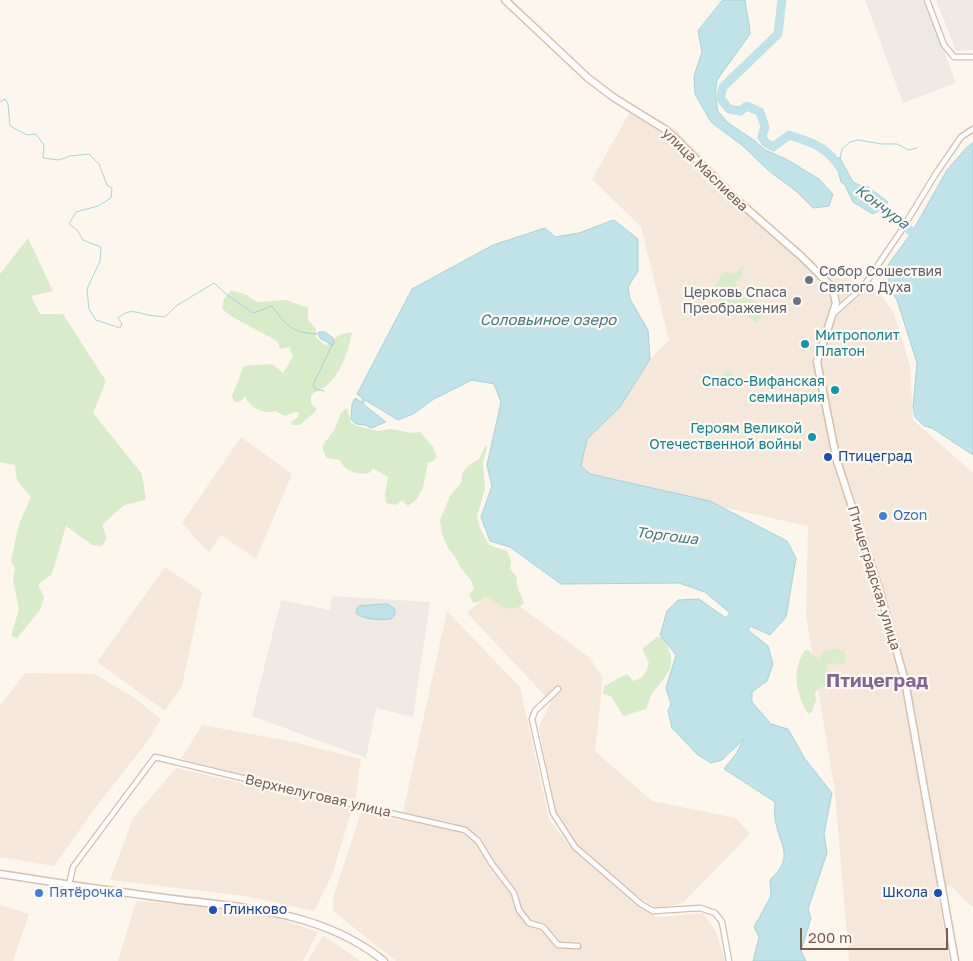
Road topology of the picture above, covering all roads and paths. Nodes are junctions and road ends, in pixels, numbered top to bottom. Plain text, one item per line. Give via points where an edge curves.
1 (506, 0) edge
2 (927, 0) edge
3 (973, 57) edge
4 (973, 129) edge
5 (832, 287) joint
6 (832, 315) junction
7 (558, 689) dead end
8 (0, 874) edge
9 (69, 885) junction
10 (578, 946) dead end
11 (384, 961) edge
12 (729, 961) edge
13 (955, 961) edge

1 - 5 street, улица Маслиева via 588,78 666,130
2 - 3 street via 944,45 954,56
4 - 6 street via 961,137 863,287
5 - 6 street, Птицеградская улица via 836,303
6 - 13 street, Птицеградская улица via 817,362 837,461 905,682
7 - 12 street via 534,711 532,719 552,813 575,847 641,904 653,911 700,908 715,913 722,922
8 - 9 street
9 - 10 street, Верхнелуговая улица via 73,867 155,757 465,830 478,841 514,893 519,910 530,922 543,927 558,945
9 - 11 street via 273,912 340,933

